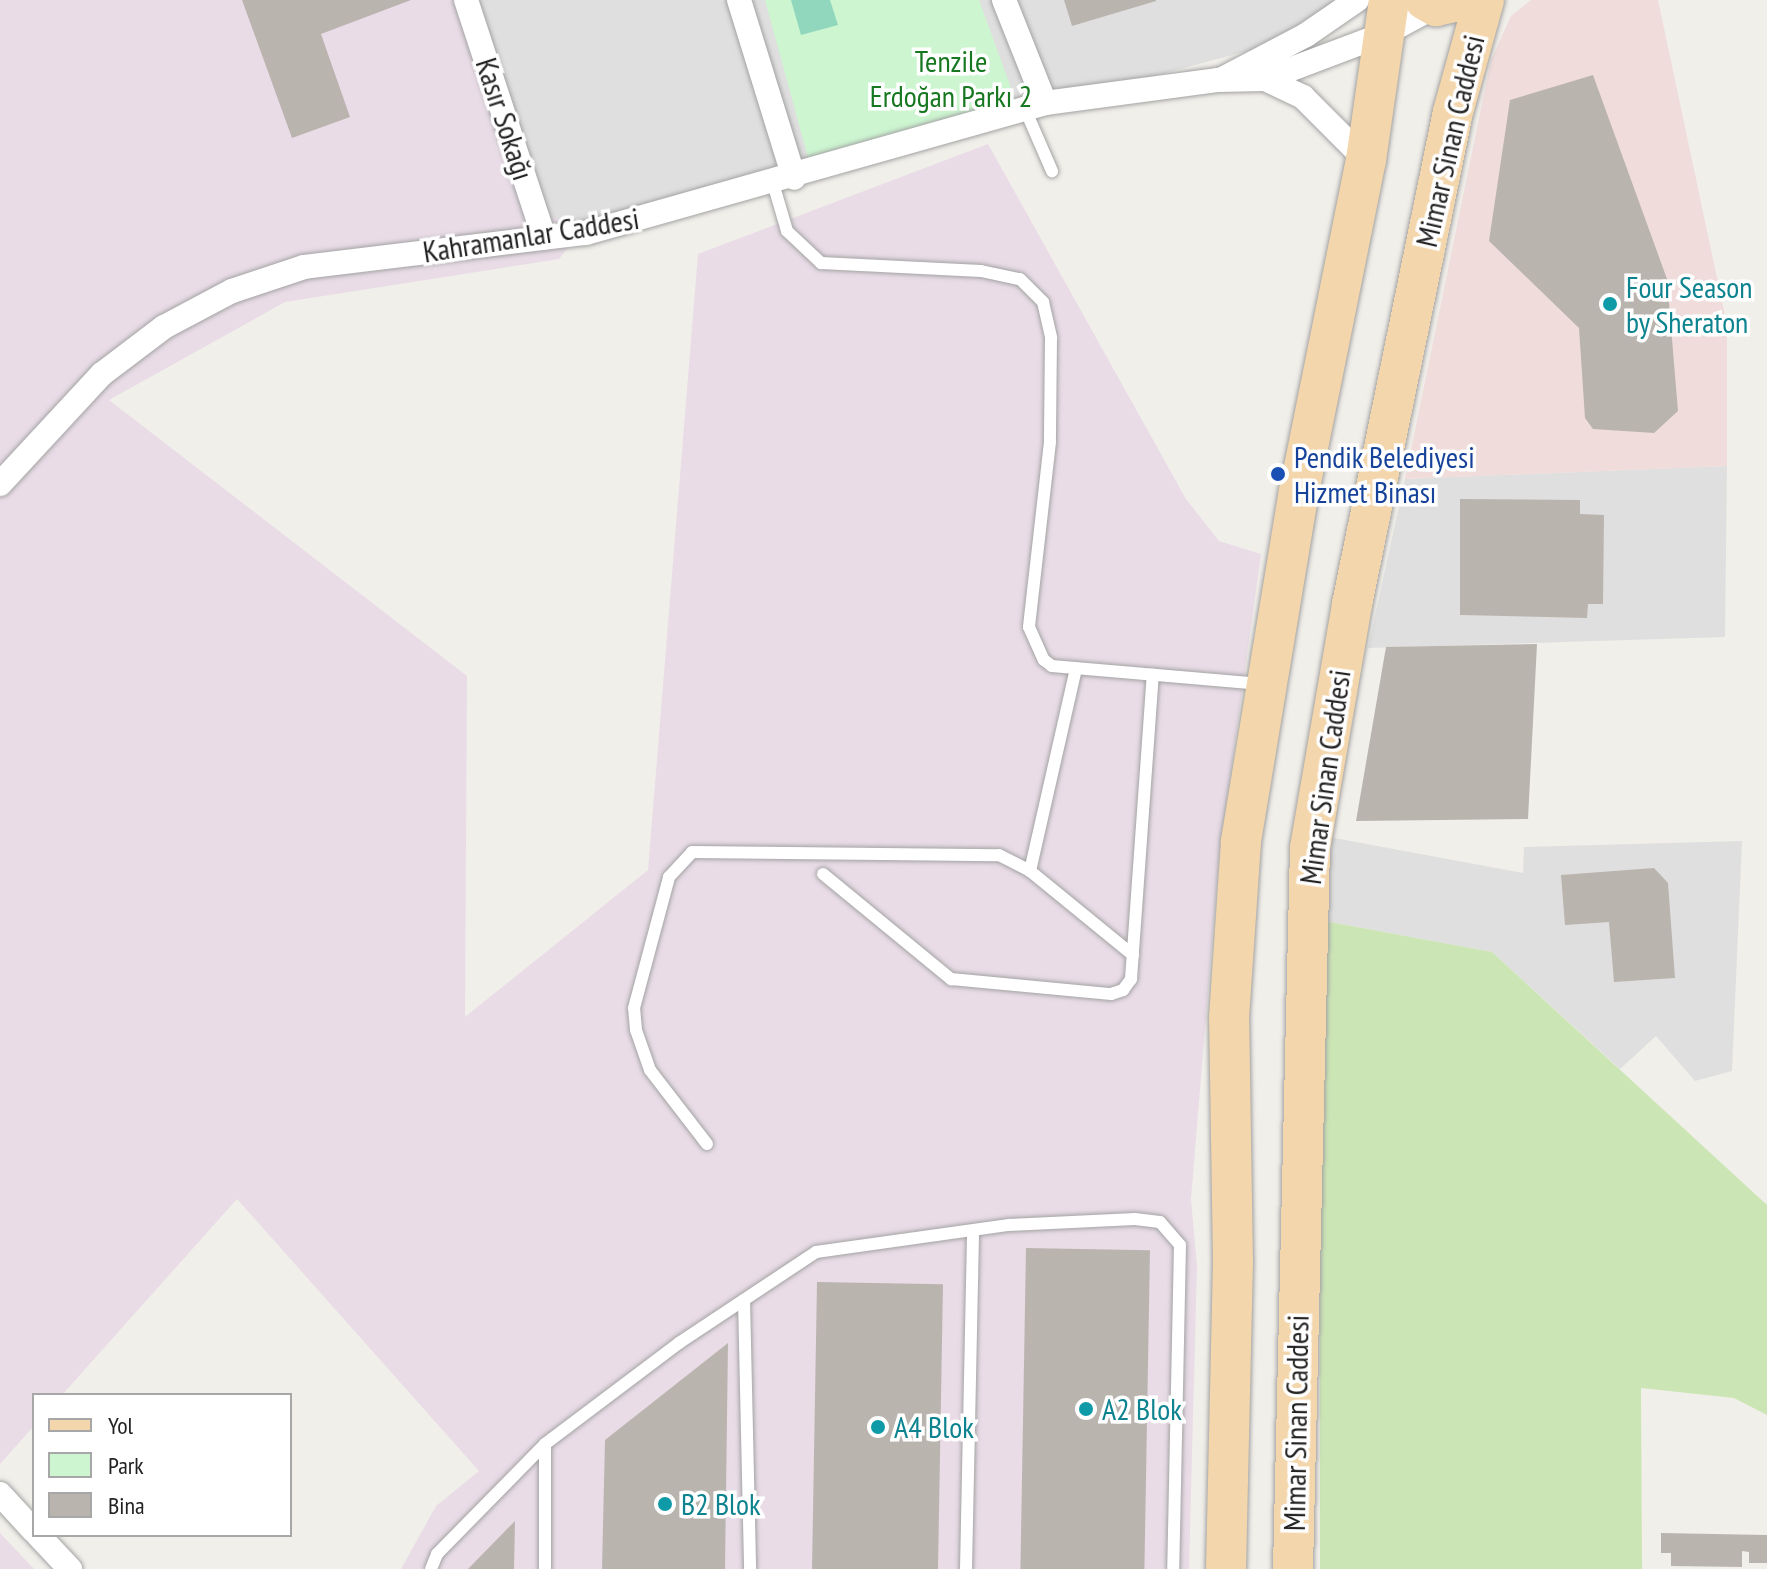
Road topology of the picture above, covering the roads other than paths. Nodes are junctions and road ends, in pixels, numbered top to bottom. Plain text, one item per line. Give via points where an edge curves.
1 (466, 0) edge
2 (739, 0) edge
3 (1004, 0) edge
4 (1357, 0) edge
5 (1484, 0) edge
6 (1442, 2) edge
7 (1386, 17) edge
8 (1265, 79) junction
9 (1218, 80) junction
10 (1035, 106) junction
11 (1366, 160) junction
12 (1052, 171) dead end
13 (783, 180) junction
14 (544, 237) junction
15 (0, 484) edge
16 (1076, 668) junction
17 (1153, 675) junction
18 (1265, 684) junction
19 (1030, 871) junction
20 (823, 874) dead end
21 (1133, 955) junction
22 (707, 1144) dead end
23 (973, 1231) junction
24 (744, 1300) junction
25 (545, 1444) junction
26 (0, 1494) edge
27 (32, 1529) edge
28 (40, 1537) edge
29 (70, 1569) edge
30 (431, 1569) edge
31 (545, 1569) edge
32 (750, 1569) edge
33 (966, 1569) edge
34 (1173, 1569) edge
35 (1226, 1569) edge
36 (1293, 1569) edge

1 - 14 street, Kasır Sokağı
2 - 13 street
3 - 10 street
4 - 9 street via 1306,35
5 - 36 main road, Mimar Sinan Caddesi via 1453,112 1352,604 1310,848
6 - 7 street
7 - 8 street
7 - 11 main road
8 - 9 street
8 - 11 street via 1303,97
9 - 10 street, Kahramanlar Caddesi
10 - 12 lane
10 - 13 street, Kahramanlar Caddesi
11 - 18 main road
13 - 14 street, Kahramanlar Caddesi via 638,221
13 - 16 lane via 787,231 821,263 981,271 1020,279 1043,302 1051,338 1050,442 1029,627 1044,660
14 - 15 street, Kahramanlar Caddesi via 304,267 232,291 164,327 102,374
16 - 17 lane
16 - 19 lane
17 - 18 lane
17 - 21 lane
18 - 35 main road via 1241,841 1229,1018 1233,1264
19 - 21 lane
19 - 22 lane via 987,853 705,849 681,859 669,877 638,987 636,1030 650,1070
20 - 21 lane via 951,979 1117,994 1131,979
23 - 24 lane via 816,1252
23 - 33 lane
23 - 34 lane via 1135,1219 1160,1222 1180,1245
24 - 25 lane
24 - 32 lane
25 - 30 lane via 437,1554
25 - 31 lane
26 - 27 street
28 - 29 street

